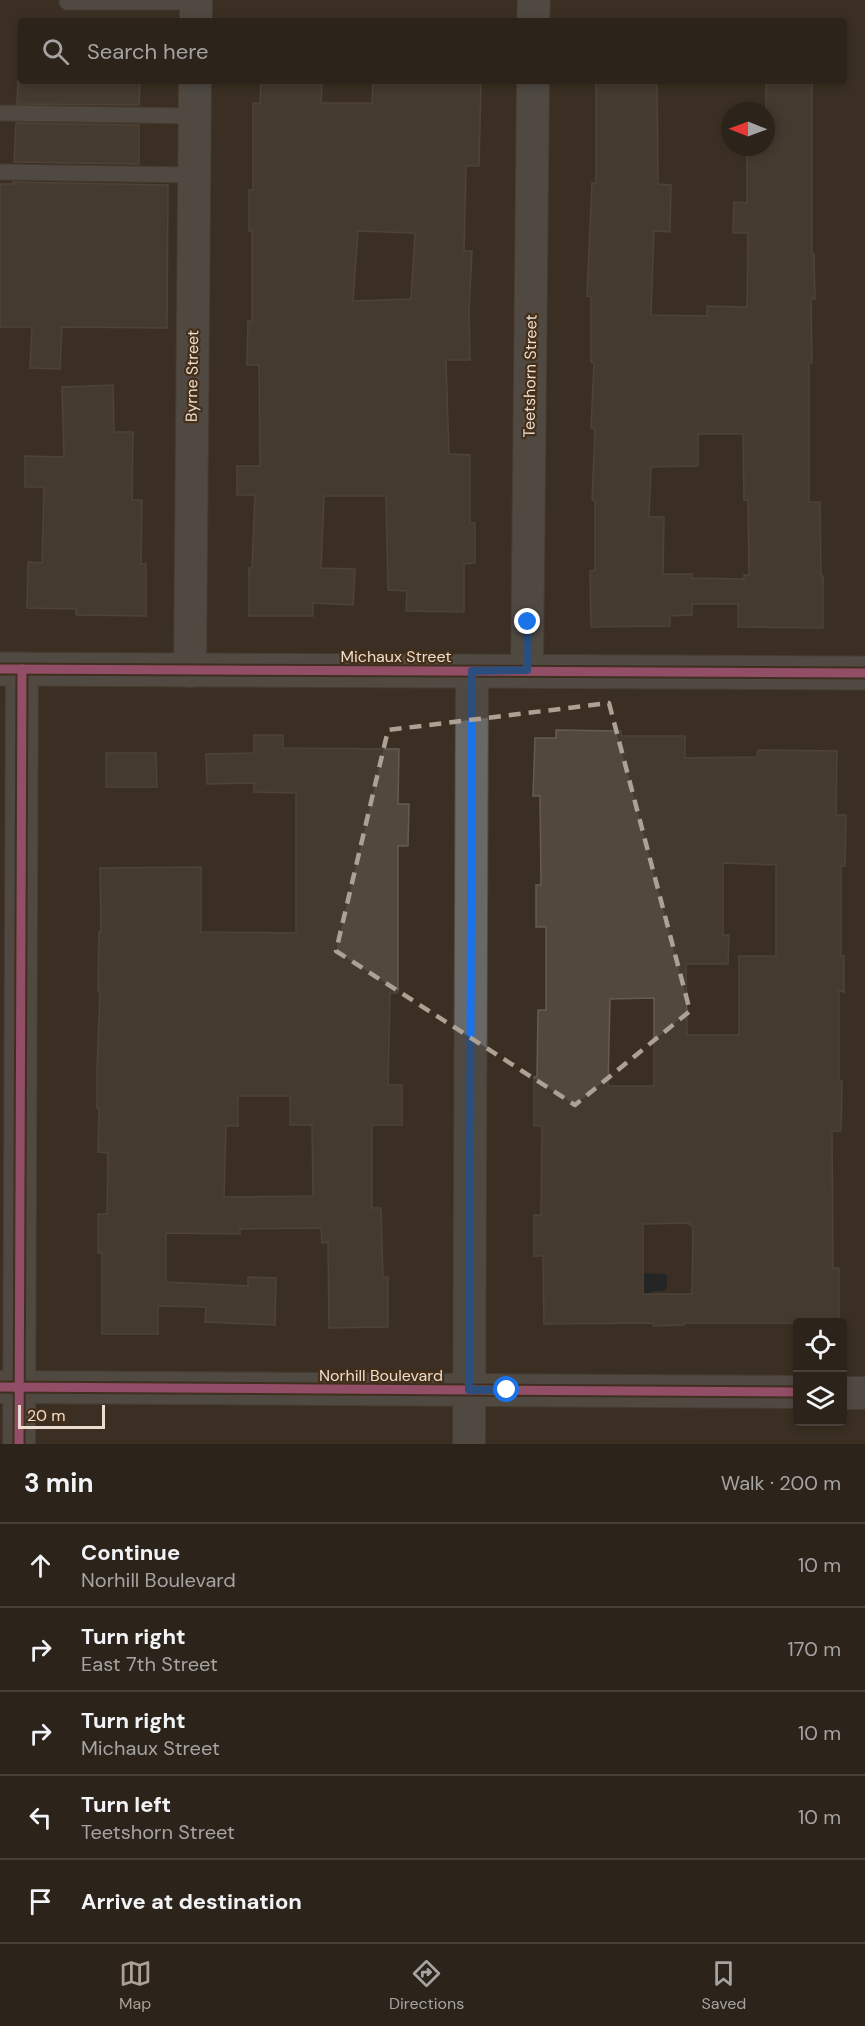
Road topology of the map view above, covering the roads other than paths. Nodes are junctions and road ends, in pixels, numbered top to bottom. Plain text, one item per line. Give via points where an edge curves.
1 (534, 0) edge
2 (67, 2) dead end
3 (196, 8) edge
4 (534, 18) edge
5 (195, 84) edge
6 (533, 84) edge
7 (0, 113) edge
8 (195, 116) junction
9 (0, 172) edge
10 (194, 175) junction
11 (11, 669) edge
12 (527, 670) junction
13 (190, 671) junction
14 (472, 671) junction
15 (865, 673) edge
16 (10, 1387) edge
17 (469, 1390) junction
18 (793, 1392) edge
19 (847, 1393) edge
20 (865, 1393) edge
21 (19, 1444) edge
22 (469, 1444) edge

1 - 4 street
2 - 3 lane
5 - 8 street, Byrne Street
6 - 12 street, Teetshorn Street
7 - 8 lane
8 - 10 street, Byrne Street
9 - 10 lane
10 - 13 street, Byrne Street
11 - 13 street, Michaux Street
11 - 16 street
12 - 14 street, Michaux Street
12 - 15 street, Michaux Street
13 - 14 street, Michaux Street
14 - 17 street
16 - 17 street, Norhill Boulevard
16 - 21 street
17 - 18 street, Norhill Boulevard
17 - 22 street
19 - 20 street

